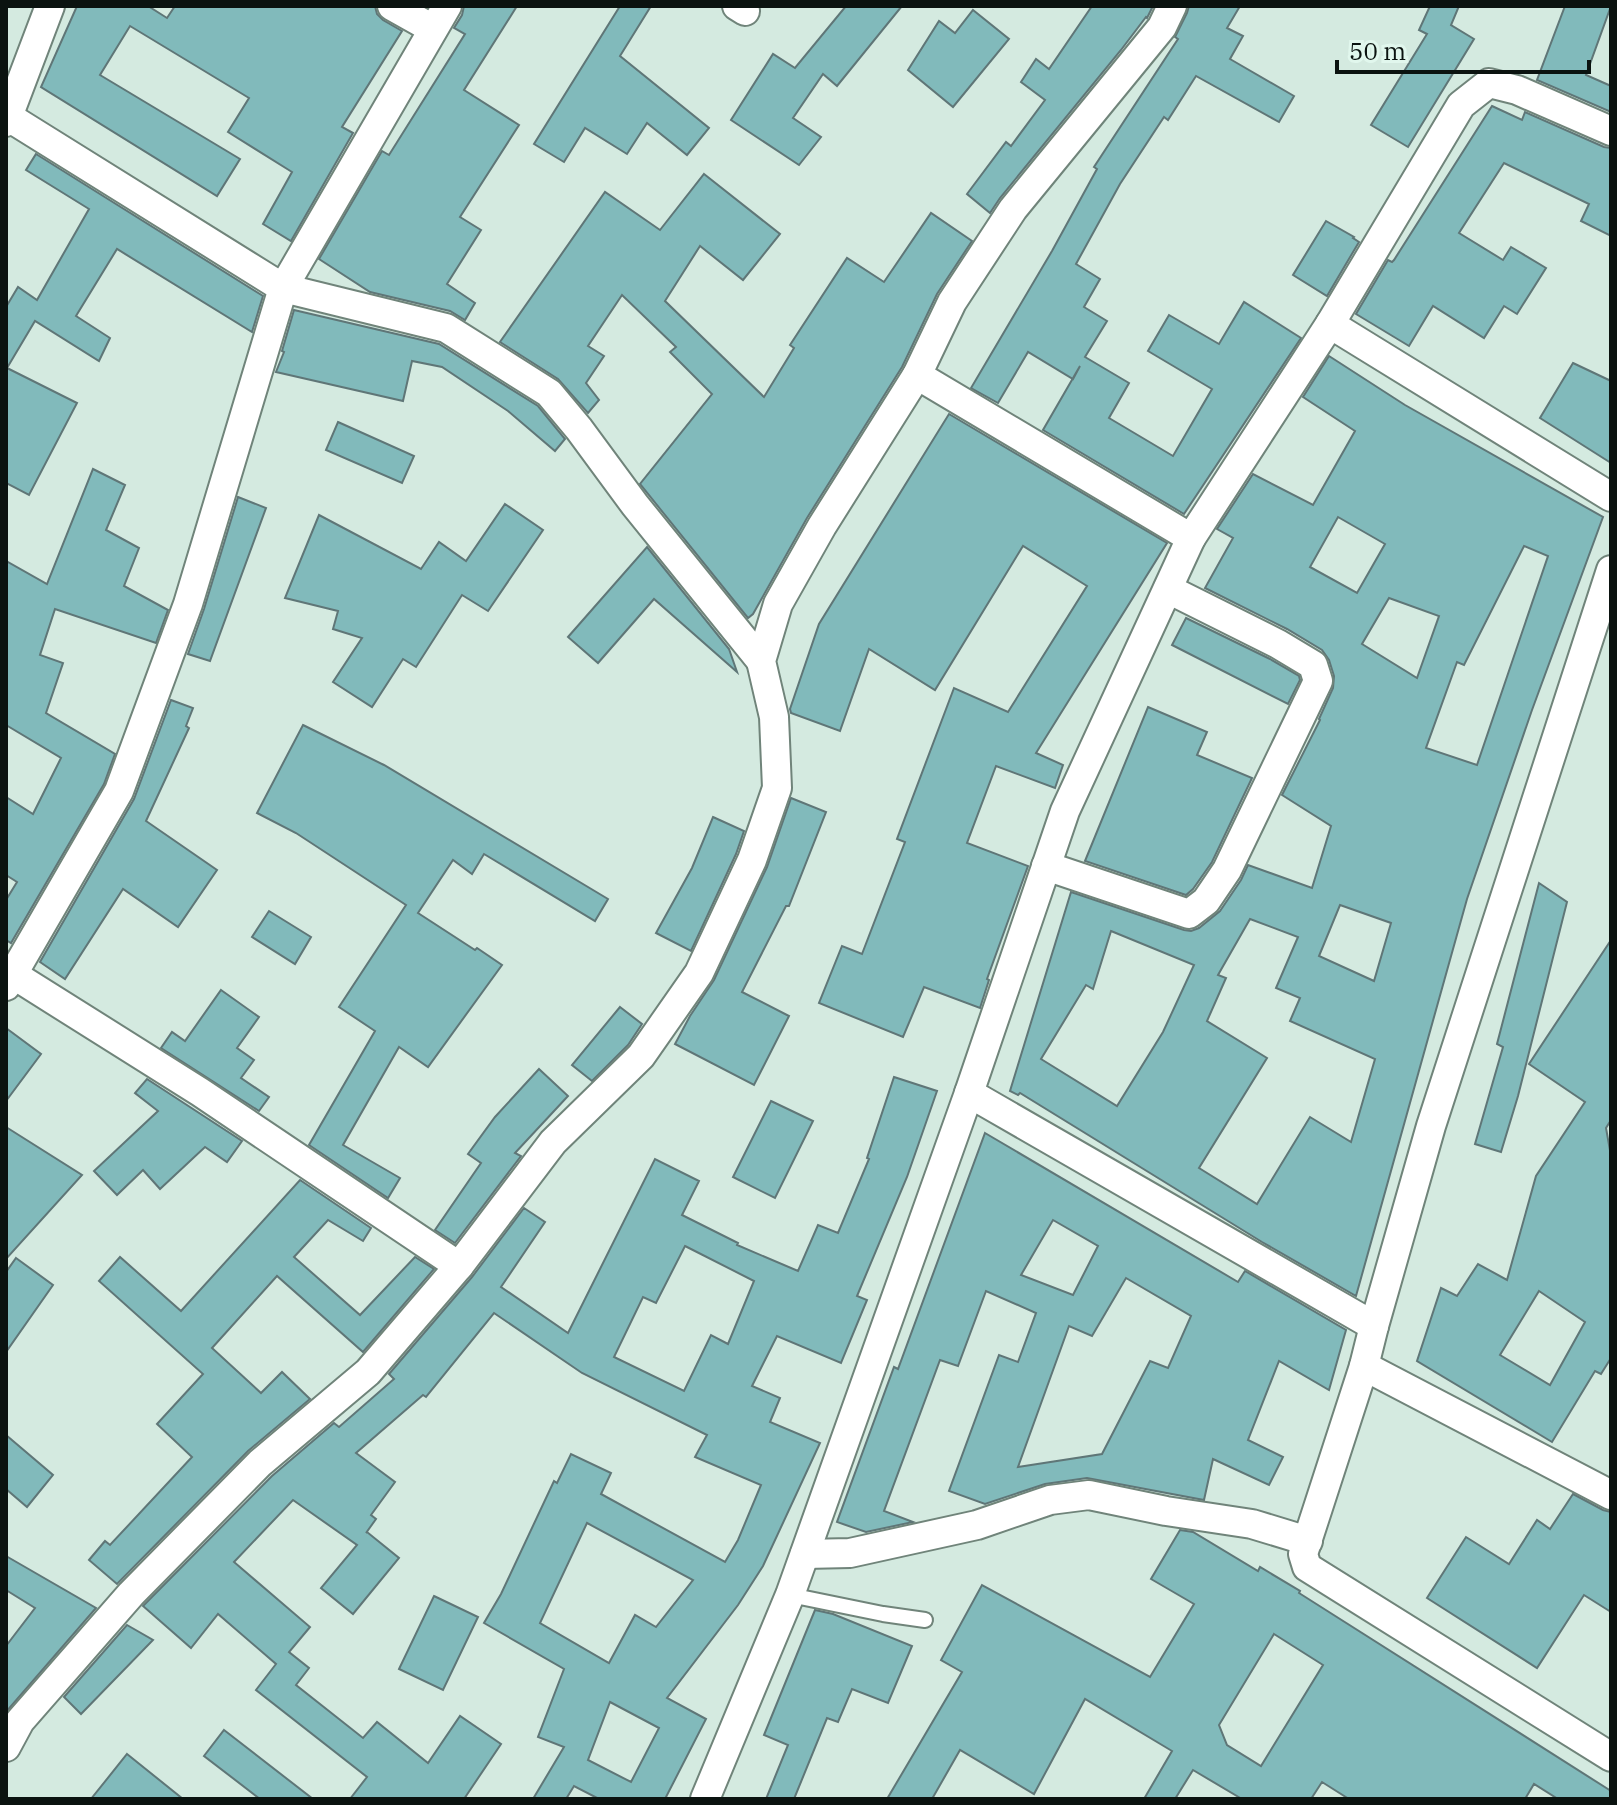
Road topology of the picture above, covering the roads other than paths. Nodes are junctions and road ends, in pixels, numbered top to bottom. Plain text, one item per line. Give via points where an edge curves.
1 (50, 6) edge
2 (392, 6) edge
3 (1172, 6) edge
4 (440, 17) edge
5 (7, 116) edge
6 (6, 122) edge
7 (1611, 131) edge
8 (283, 288) junction
9 (1330, 324) junction
10 (917, 375) junction
11 (1611, 497) edge
12 (1191, 538) junction
13 (1611, 570) edge
14 (1168, 589) junction
15 (761, 661) junction
16 (1046, 866) junction
17 (10, 980) edge
18 (969, 1093) junction
19 (459, 1266) junction
20 (1374, 1326) junction
21 (1364, 1366) junction
22 (1611, 1495) edge
23 (1308, 1541) junction
24 (805, 1554) junction
25 (790, 1595) junction
26 (925, 1620) dead end
27 (6, 1747) edge
28 (1611, 1757) edge
29 (705, 1799) edge

1 - 5 street
2 - 4 street
3 - 10 street via 1162,27 1013,209 952,302
4 - 8 street
5 - 6 street
5 - 8 street
7 - 9 street via 1489,83 1461,105
8 - 15 street via 446,328 549,393
8 - 17 street via 188,604 119,791
9 - 11 street
9 - 12 street
10 - 12 street
10 - 15 street via 778,604
12 - 14 street
13 - 20 street via 1431,1126
14 - 16 street via 1065,811
14 - 16 street via 1313,665 1318,681 1227,870 1206,901 1189,914
15 - 19 street via 774,717 777,788 752,860 699,973 641,1056 553,1142
16 - 18 street
17 - 19 street via 200,1092
18 - 20 street
18 - 24 street
19 - 27 street via 368,1372 260,1463 131,1594 20,1721
20 - 21 street
21 - 22 street
21 - 23 street
23 - 24 street via 1252,1524 1089,1495 1050,1500 977,1525 850,1553
23 - 28 street via 1303,1554 1307,1567
24 - 25 street
25 - 26 lane
25 - 29 street

